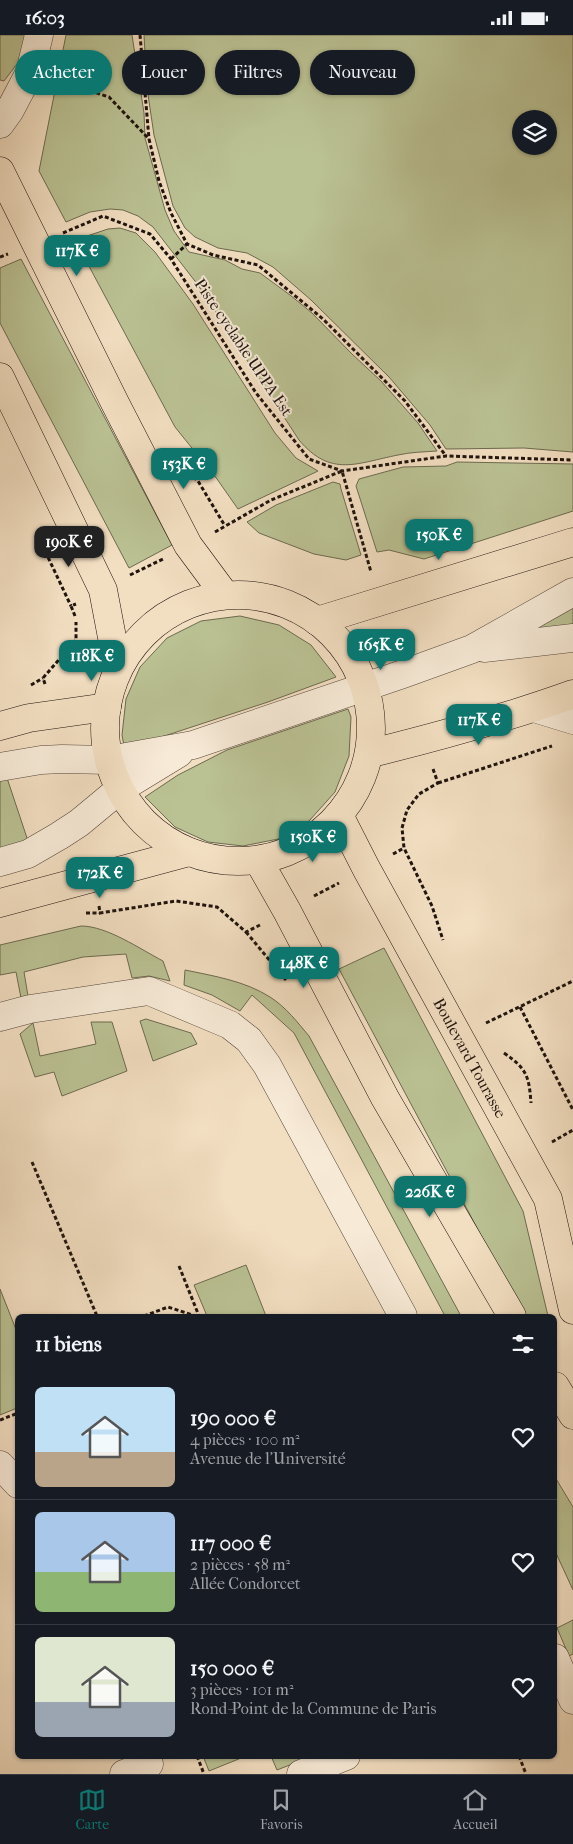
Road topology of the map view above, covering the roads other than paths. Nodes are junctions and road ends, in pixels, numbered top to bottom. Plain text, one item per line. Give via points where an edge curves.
1 (39, 35) edge
2 (0, 123) edge
3 (0, 171) edge
4 (0, 377) edge
5 (573, 542) edge
6 (573, 593) edge
7 (225, 595) junction
8 (317, 621) junction
9 (573, 638) edge
10 (472, 649) junction
11 (118, 669) junction
12 (365, 687) junction
13 (573, 695) edge
14 (107, 707) junction
15 (534, 708) junction
16 (0, 726) edge
17 (567, 732) edge
18 (193, 745) junction
19 (372, 753) junction
20 (109, 760) junction
21 (0, 767) edge
22 (120, 789) junction
23 (339, 815) junction
24 (189, 852) junction
25 (258, 860) junction
26 (0, 862) edge
27 (0, 903) edge
28 (0, 1017) edge
29 (573, 1310) edge
30 (402, 1314) edge
31 (511, 1314) edge
32 (557, 1389) edge
33 (573, 1415) edge
34 (0, 1465) edge
35 (15, 1481) edge
36 (557, 1668) edge
37 (573, 1700) edge
38 (338, 1759) edge
39 (149, 1765) edge
40 (124, 1774) edge
41 (301, 1774) edge

1 - 2 street via 30,72
3 - 7 main road via 188,545
4 - 11 main road via 103,590
5 - 8 main road
6 - 10 street
7 - 8 main road via 274,599
7 - 11 main road via 202,599 159,620 141,636
8 - 12 main road via 346,650
9 - 10 street
10 - 12 street
11 - 14 main road
12 - 18 street
12 - 19 main road via 372,726
13 - 15 main road
14 - 16 main road
14 - 20 main road via 105,733
15 - 17 street
15 - 19 main road
18 - 20 street
18 - 22 street
19 - 23 main road via 355,792
20 - 21 street via 62,759
20 - 22 main road
22 - 24 main road via 138,815 161,837
22 - 26 street via 59,836 28,854
23 - 25 main road via 303,845
23 - 29 main road, Boulevard Tourasse via 548,1199
24 - 25 main road via 223,861
24 - 27 main road
25 - 31 main road via 385,1098
28 - 30 street via 30,1009 149,991 230,1025 250,1040 267,1065
32 - 33 main road
34 - 35 street
36 - 37 street
38 - 41 street
39 - 40 street

